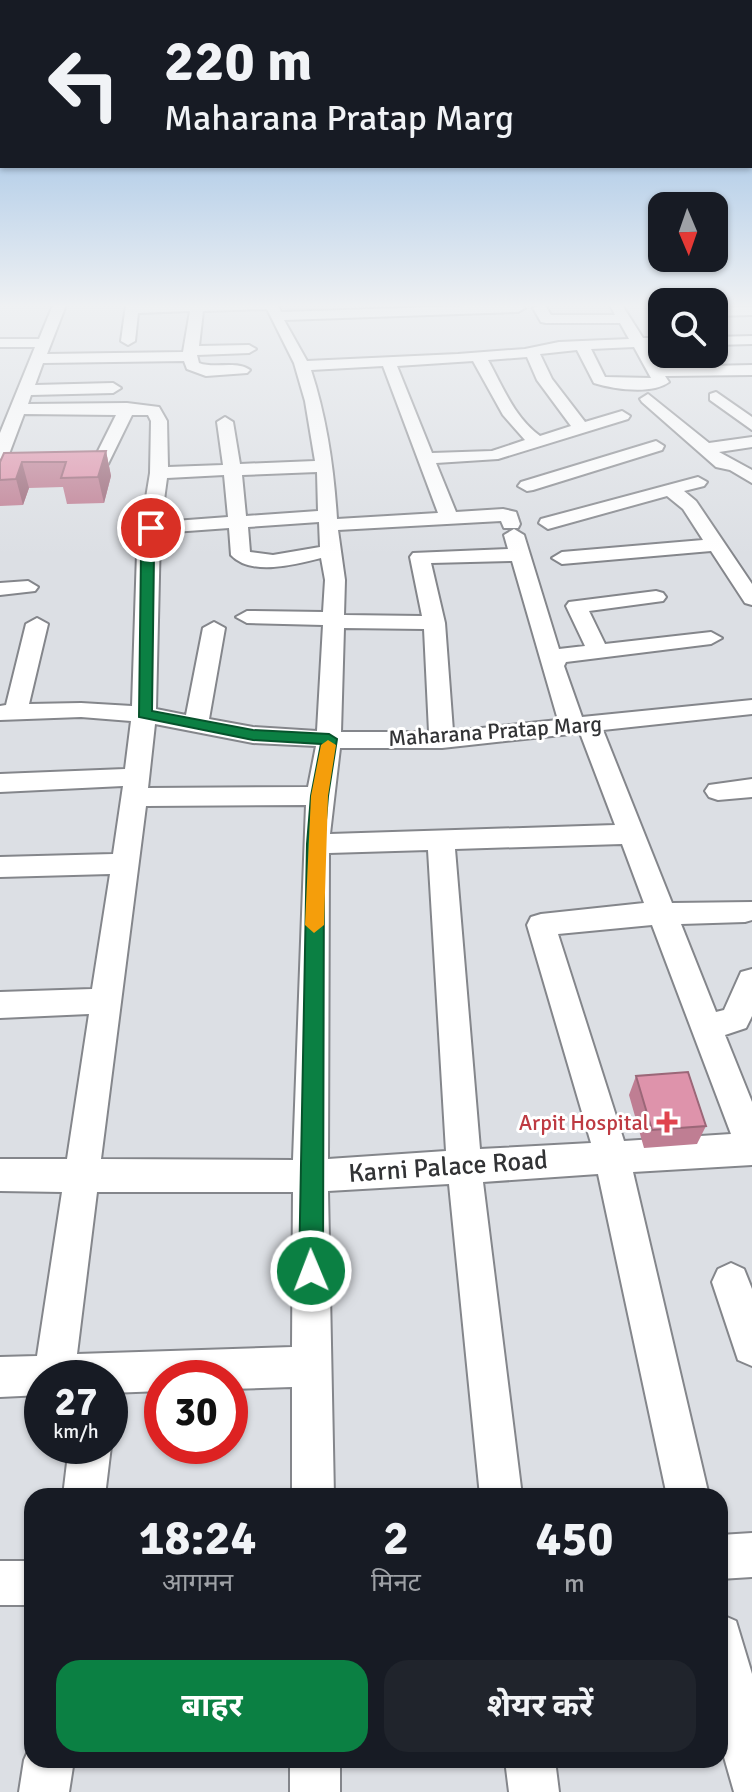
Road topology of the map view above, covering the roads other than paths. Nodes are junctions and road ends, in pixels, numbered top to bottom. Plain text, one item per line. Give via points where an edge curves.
1 (86, 389) edge
2 (309, 389) edge
3 (398, 389) edge
4 (496, 389) edge
5 (552, 389) edge
6 (27, 390) joint
7 (716, 397) dead end
8 (648, 399) dead end
9 (605, 400) dead end
10 (127, 408) junction
11 (19, 409) junction
12 (671, 418) junction
13 (634, 420) junction
14 (225, 422) dead end
15 (752, 425) edge
16 (6, 428) edge
17 (582, 429) junction
18 (543, 441) junction
19 (752, 442) edge
20 (656, 446) dead end
21 (705, 449) junction
22 (5, 459) edge
23 (425, 459) junction
24 (58, 461) edge
25 (325, 466) junction
26 (593, 467) junction
27 (235, 469) junction
28 (159, 473) junction
29 (752, 478) edge
30 (698, 482) dead end
31 (527, 486) dead end
32 (625, 488) junction
33 (670, 489) junction
34 (449, 518) junction
35 (330, 521) junction
36 (235, 522) junction
37 (548, 523) dead end
38 (151, 528) junction
39 (515, 538) junction
40 (419, 540) junction
41 (713, 545) junction
42 (330, 551) junction
43 (562, 558) dead end
44 (28, 587) dead end
45 (0, 589) edge
46 (656, 597) dead end
47 (752, 599) edge
48 (247, 617) dead end
49 (333, 620) junction
50 (434, 623) junction
51 (37, 624) dead end
52 (214, 628) dead end
53 (711, 638) dead end
54 (598, 651) junction
55 (553, 665) junction
56 (752, 707) edge
57 (8, 713) edge
58 (144, 714) junction
59 (196, 724) junction
60 (583, 725) junction
61 (329, 739) junction
62 (442, 740) junction
63 (0, 783) edge
64 (136, 787) junction
65 (752, 788) edge
66 (718, 791) dead end
67 (319, 796) junction
68 (632, 834) junction
69 (441, 839) junction
70 (316, 844) junction
71 (126, 864) junction
72 (0, 867) edge
73 (745, 911) dead end
74 (663, 915) junction
75 (752, 981) edge
76 (105, 1001) junction
77 (0, 1005) edge
78 (707, 1028) junction
79 (752, 1147) edge
80 (612, 1157) junction
81 (464, 1165) junction
82 (0, 1175) edge
83 (83, 1176) junction
84 (310, 1176) junction
85 (731, 1282) dead end
86 (752, 1346) edge
87 (56, 1360) edge
88 (312, 1366) junction
89 (128, 1375) edge
90 (24, 1376) edge
91 (0, 1377) edge
92 (88, 1464) edge
93 (85, 1488) edge
94 (313, 1488) edge
95 (500, 1488) edge
96 (686, 1488) edge
97 (752, 1555) edge
98 (728, 1556) edge
99 (0, 1583) edge
100 (24, 1583) edge
101 (728, 1672) edge
102 (48, 1768) edge
103 (315, 1768) edge
104 (531, 1768) edge
105 (752, 1776) edge
106 (44, 1792) edge
107 (315, 1792) edge
108 (534, 1792) edge

1 - 6 street
2 - 25 street
3 - 23 street
4 - 18 street via 523,433
5 - 17 street
6 - 11 street
7 - 15 street
8 - 12 street
9 - 13 street
10 - 11 street
10 - 24 street via 102,460
10 - 28 street via 158,413
11 - 16 street
12 - 13 street
12 - 21 street
13 - 17 street
14 - 27 street
16 - 22 street
17 - 18 street
18 - 23 street via 494,455
18 - 26 street
19 - 21 street
20 - 26 street
21 - 29 street
23 - 34 street
25 - 27 street
25 - 35 street
26 - 31 street
26 - 32 street
27 - 28 street
27 - 36 street
28 - 38 street
30 - 33 street
32 - 33 street
32 - 37 street
33 - 41 street via 690,505
34 - 39 street via 509,516
34 - 40 street
35 - 36 street
35 - 40 street
35 - 42 street
36 - 38 street
36 - 42 street via 241,555 249,560
38 - 58 street
39 - 40 street
39 - 55 street
40 - 50 street
41 - 43 street
41 - 47 street
42 - 49 street
44 - 45 street
46 - 54 street via 576,606
48 - 49 street
49 - 50 street
49 - 61 street
50 - 62 street
51 - 57 street
52 - 59 street
53 - 54 street
54 - 55 street via 558,656
55 - 60 street via 567,715
56 - 60 street, Maharana Pratap Marg
57 - 58 street, Maharana Pratap Marg
58 - 59 street, Maharana Pratap Marg
58 - 64 street
59 - 61 street, Maharana Pratap Marg via 253,735
60 - 62 street, Maharana Pratap Marg
60 - 68 street
61 - 62 street, Maharana Pratap Marg
61 - 67 street
63 - 64 street
64 - 67 street
64 - 71 street
65 - 66 street
67 - 70 street
68 - 69 street
68 - 74 street
69 - 70 street
69 - 81 street
70 - 84 street
71 - 72 street
71 - 76 street
73 - 74 street
74 - 78 street
74 - 80 street via 541,925
75 - 78 street via 735,1019
76 - 77 street
76 - 83 street
78 - 79 street
79 - 80 street, Karni Palace Road
80 - 81 street, Karni Palace Road
80 - 96 street
81 - 84 street, Karni Palace Road
81 - 95 street
82 - 83 street, Karni Palace Road
83 - 84 street, Karni Palace Road
83 - 87 street
84 - 88 street
85 - 86 street
88 - 89 street
88 - 94 street
90 - 91 street
92 - 93 street
97 - 98 street
99 - 100 street
101 - 105 street
102 - 106 street
103 - 107 street
104 - 108 street

